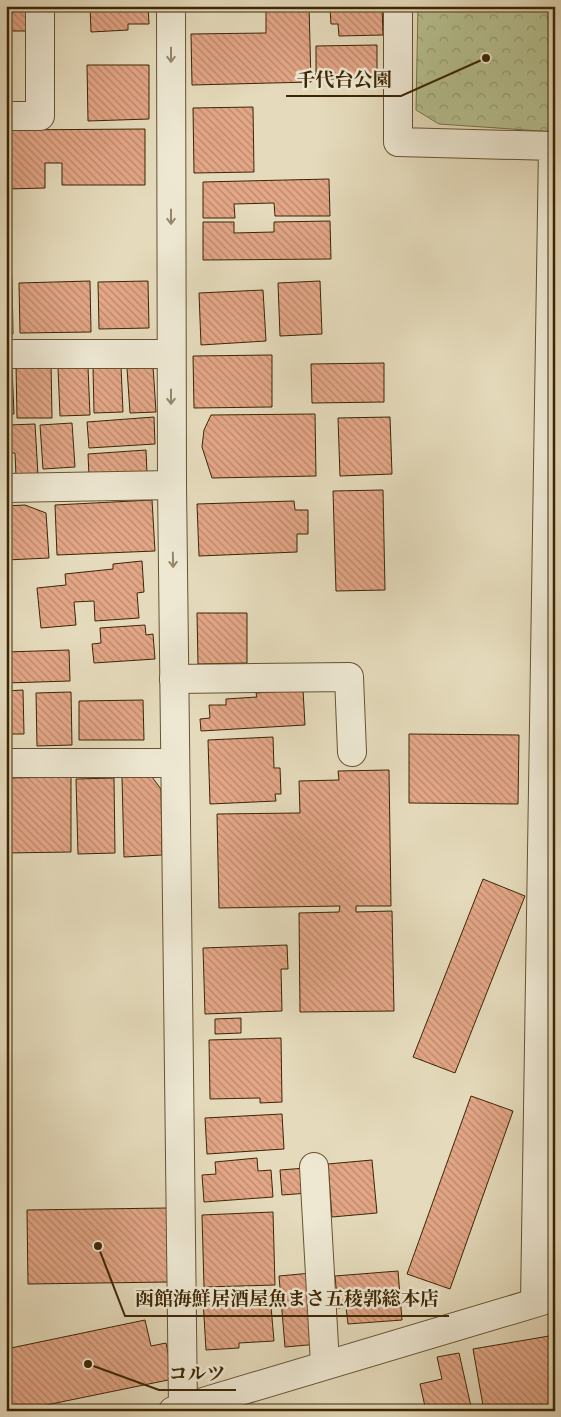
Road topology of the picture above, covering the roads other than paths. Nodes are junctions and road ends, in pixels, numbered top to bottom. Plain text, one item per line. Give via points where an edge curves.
1 (40, 6) edge
2 (171, 6) edge
3 (398, 6) edge
4 (6, 116) edge
5 (6, 354) edge
6 (171, 354) junction
7 (172, 485) junction
8 (6, 488) edge
9 (551, 492) edge
10 (174, 679) junction
11 (352, 752) dead end
12 (6, 763) edge
13 (174, 763) junction
14 (549, 793) edge
15 (314, 1167) dead end
16 (545, 1299) edge
17 (325, 1364) junction
18 (178, 1409) edge

1 - 4 street via 40,116
2 -> 6 street
3 - 9 street via 398,142 552,146
5 - 6 street
6 -> 7 street
7 - 8 street
7 -> 10 street
9 - 14 street
10 - 11 street via 349,677
10 - 13 street
12 - 13 street
13 - 18 street
14 - 16 street
15 - 17 street
16 - 17 street
17 - 18 street

